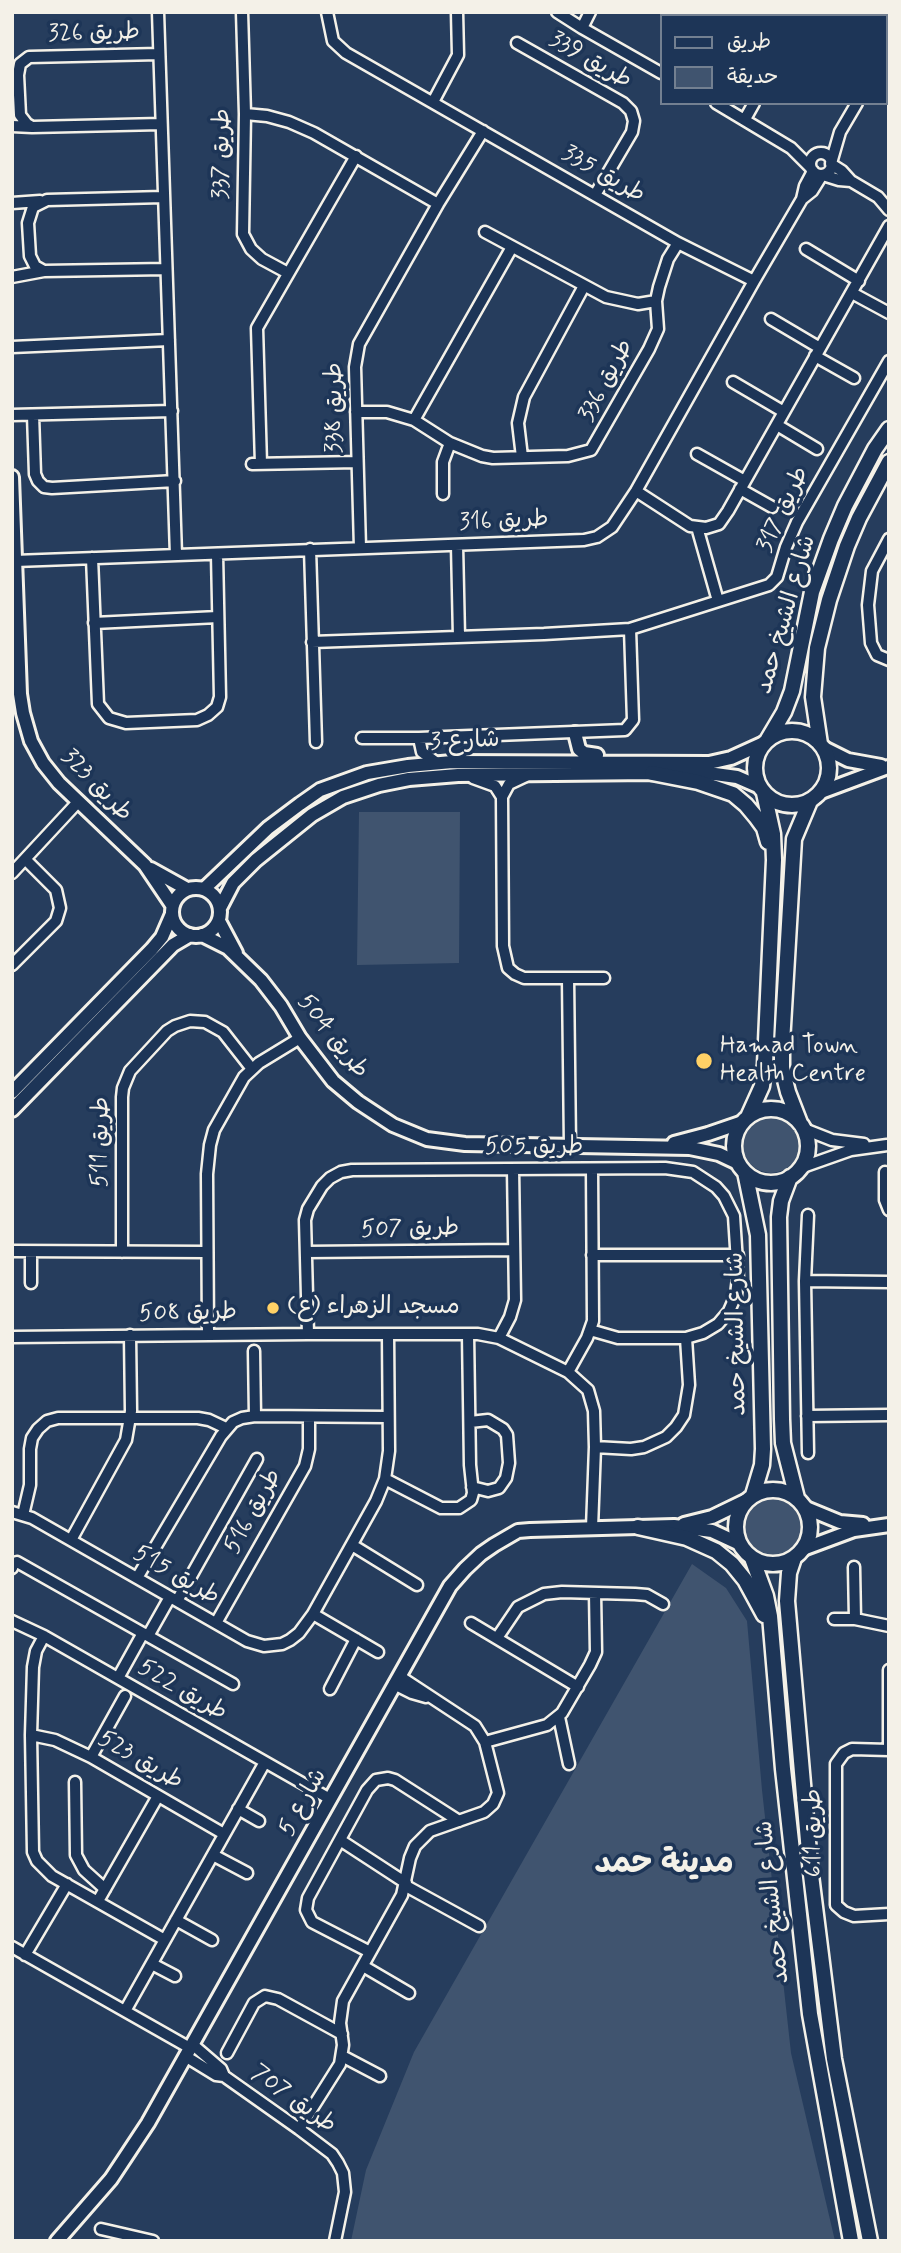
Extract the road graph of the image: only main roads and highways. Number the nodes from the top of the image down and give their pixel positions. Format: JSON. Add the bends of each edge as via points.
{"nodes":[{"id":1,"x":889,"y":429,"type":"edge"},
{"id":2,"x":889,"y":462,"type":"edge"},
{"id":3,"x":766,"y":741,"type":"junction"},
{"id":4,"x":822,"y":746,"type":"junction"},
{"id":5,"x":656,"y":767,"type":"road end"},
{"id":6,"x":762,"y":790,"type":"junction"},
{"id":7,"x":815,"y":796,"type":"junction"},
{"id":8,"x":774,"y":860,"type":"junction"},
{"id":9,"x":746,"y":1119,"type":"junction"},
{"id":10,"x":802,"y":1126,"type":"junction"},
{"id":11,"x":741,"y":1168,"type":"junction"},
{"id":12,"x":795,"y":1173,"type":"junction"},
{"id":13,"x":749,"y":1498,"type":"junction"},
{"id":14,"x":802,"y":1503,"type":"junction"},
{"id":15,"x":638,"y":1527,"type":"road end"},
{"id":16,"x":798,"y":1554,"type":"junction"},
{"id":17,"x":752,"y":1558,"type":"junction"},
{"id":18,"x":772,"y":1633,"type":"junction"},
{"id":19,"x":851,"y":2241,"type":"edge"},
{"id":20,"x":870,"y":2241,"type":"edge"}],
"edges":[{"from":1,"to":3,"type":"main road","name":"شارع الشيخ حمد","via":[[831,539],[812,592],[792,691]]},
{"from":2,"to":4,"type":"main road","name":"شارع الشيخ حمد","via":[[847,546],[820,636],[813,697]]},
{"from":3,"to":4,"type":"main road","via":[[795,731]]},
{"from":3,"to":6,"type":"main road","via":[[754,769]]},
{"from":4,"to":7,"type":"main road","via":[[829,775]]},
{"from":5,"to":8,"type":"main road","via":[[733,794],[764,828]]},
{"from":6,"to":7,"type":"main road","via":[[790,805]]},
{"from":6,"to":8,"type":"main road"},
{"from":7,"to":10,"type":"main road","via":[[794,839],[782,1043],[782,1068]]},
{"from":8,"to":9,"type":"main road","via":[[765,1064],[762,1086]]},
{"from":9,"to":10,"type":"main road","via":[[761,1110],[775,1110],[789,1114]]},
{"from":9,"to":11,"type":"main road","via":[[734,1139]]},
{"from":10,"to":12,"type":"main road","via":[[807,1149]]},
{"from":11,"to":12,"type":"main road","via":[[755,1180],[769,1183]]},
{"from":11,"to":13,"type":"main road","name":"شارع الشيخ حمد","via":[[756,1216],[759,1249],[763,1449]]},
{"from":12,"to":14,"type":"main road","name":"شارع الشيخ حمد","via":[[779,1216],[782,1419],[783,1443]]},
{"from":13,"to":14,"type":"main road","via":[[772,1489],[785,1491]]},
{"from":13,"to":17,"type":"main road","via":[[736,1519],[736,1533]]},
{"from":14,"to":16,"type":"main road","via":[[811,1526]]},
{"from":15,"to":18,"type":"main road","via":[[697,1542],[724,1557],[751,1588]]},
{"from":16,"to":17,"type":"main road","via":[[773,1564]]},
{"from":16,"to":20,"type":"main road","name":"شارع الشيخ حمد","via":[[789,1573],[786,1601],[811,1875],[834,2059]]},
{"from":17,"to":18,"type":"main road","name":"شارع الشيخ حمد","via":[[766,1596]]},
{"from":18,"to":19,"type":"main road","name":"شارع الشيخ حمد","via":[[810,2014]]}]}
